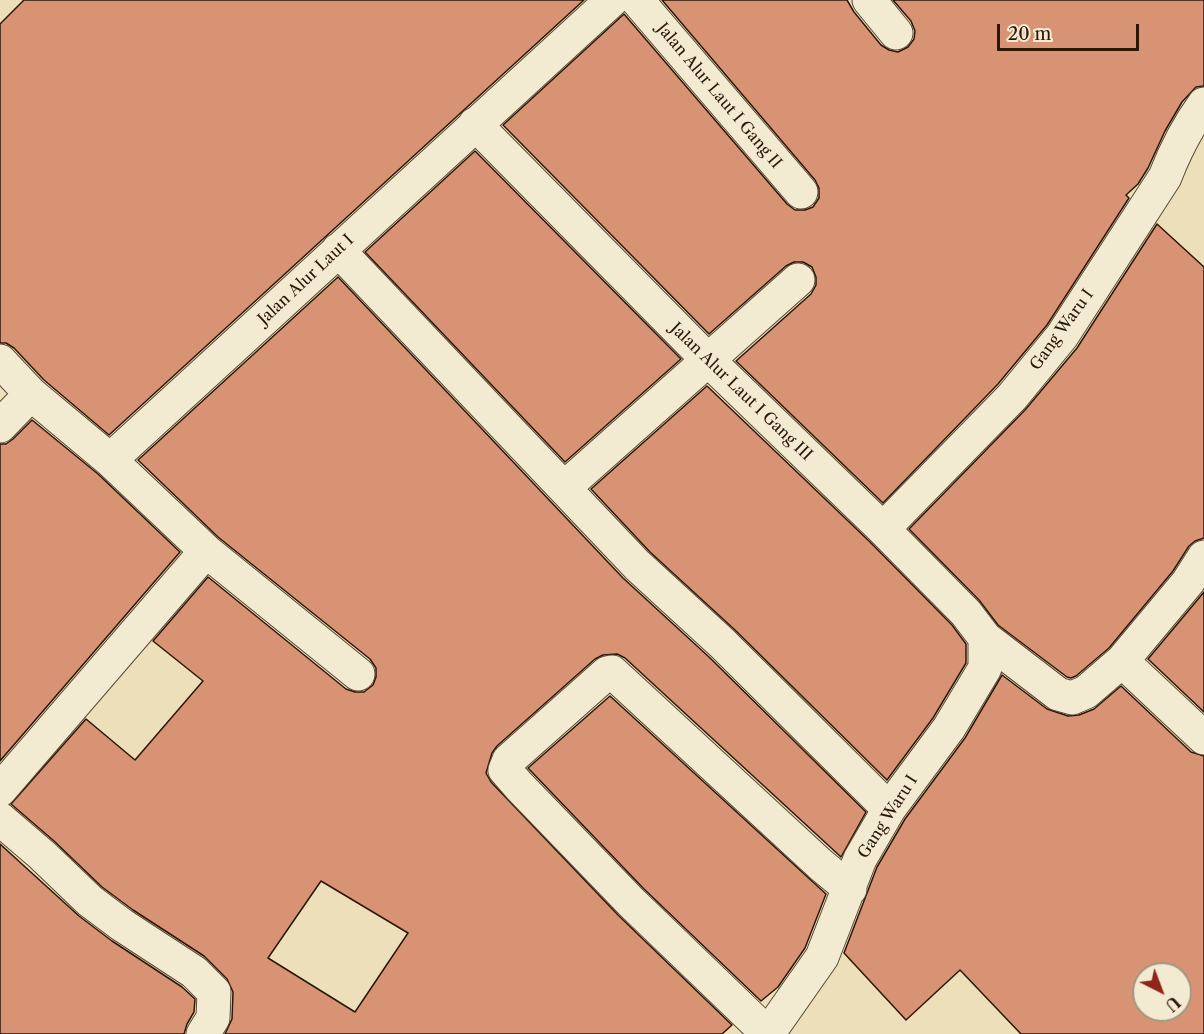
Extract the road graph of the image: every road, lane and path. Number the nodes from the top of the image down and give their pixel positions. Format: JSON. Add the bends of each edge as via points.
{"nodes":[{"id":1,"x":612,"y":0,"type":"edge"},
{"id":2,"x":637,"y":0,"type":"edge"},
{"id":3,"x":869,"y":0,"type":"edge"},
{"id":4,"x":896,"y":33,"type":"dead end"},
{"id":5,"x":1204,"y":104,"type":"edge"},
{"id":6,"x":475,"y":124,"type":"junction"},
{"id":7,"x":801,"y":192,"type":"dead end"},
{"id":8,"x":338,"y":250,"type":"junction"},
{"id":9,"x":798,"y":280,"type":"dead end"},
{"id":10,"x":707,"y":360,"type":"junction"},
{"id":11,"x":0,"y":361,"type":"edge"},
{"id":12,"x":32,"y":394,"type":"junction"},
{"id":13,"x":0,"y":426,"type":"edge"},
{"id":14,"x":110,"y":460,"type":"junction"},
{"id":15,"x":564,"y":488,"type":"junction"},
{"id":16,"x":883,"y":530,"type":"junction"},
{"id":17,"x":206,"y":551,"type":"junction"},
{"id":18,"x":1204,"y":558,"type":"edge"},
{"id":19,"x":985,"y":653,"type":"junction"},
{"id":20,"x":1122,"y":661,"type":"junction"},
{"id":21,"x":358,"y":674,"type":"dead end"},
{"id":22,"x":1204,"y":738,"type":"edge"},
{"id":23,"x":0,"y":790,"type":"edge"},
{"id":24,"x":889,"y":809,"type":"junction"},
{"id":25,"x":0,"y":819,"type":"edge"},
{"id":26,"x":850,"y":889,"type":"junction"},
{"id":27,"x":202,"y":1034,"type":"edge"},
{"id":28,"x":768,"y":1034,"type":"edge"}],
"edges":[{"from":1,"to":6,"type":"street","name":"Jalan Alur Laut I"},
{"from":2,"to":7,"type":"street","name":"Jalan Alur Laut I Gang II"},
{"from":3,"to":4,"type":"street"},
{"from":5,"to":16,"type":"street","name":"Gang Waru I","via":[[1174,153],[1165,177],[1062,336],[1012,397]]},
{"from":6,"to":8,"type":"street","name":"Jalan Alur Laut I"},
{"from":6,"to":10,"type":"street","name":"Jalan Alur Laut I Gang III"},
{"from":8,"to":14,"type":"street","name":"Jalan Alur Laut I"},
{"from":8,"to":15,"type":"street"},
{"from":9,"to":10,"type":"street"},
{"from":10,"to":15,"type":"street"},
{"from":10,"to":16,"type":"street","name":"Jalan Alur Laut I Gang III"},
{"from":11,"to":12,"type":"street"},
{"from":12,"to":13,"type":"street"},
{"from":12,"to":14,"type":"street"},
{"from":14,"to":17,"type":"street"},
{"from":15,"to":24,"type":"street","via":[[637,565],[722,643]]},
{"from":16,"to":19,"type":"street","name":"Jalan Alur Laut I Gang III","via":[[966,613]]},
{"from":17,"to":21,"type":"street"},
{"from":17,"to":23,"type":"street"},
{"from":18,"to":20,"type":"street"},
{"from":19,"to":20,"type":"street","name":"Jalan Alur Laut I Gang III","via":[[1072,698],[1086,692]]},
{"from":19,"to":24,"type":"street","name":"Gang Waru I","via":[[949,728]]},
{"from":20,"to":22,"type":"street"},
{"from":24,"to":26,"type":"street","name":"Gang Waru I","via":[[860,860]]},
{"from":25,"to":27,"type":"street","via":[[90,901],[194,972],[214,992],[213,1018]]},
{"from":26,"to":28,"type":"street","name":"Gang Waru I","via":[[822,957]]},
{"from":26,"to":28,"type":"street","via":[[612,672],[506,765],[505,770],[519,786],[631,903]]}]}
